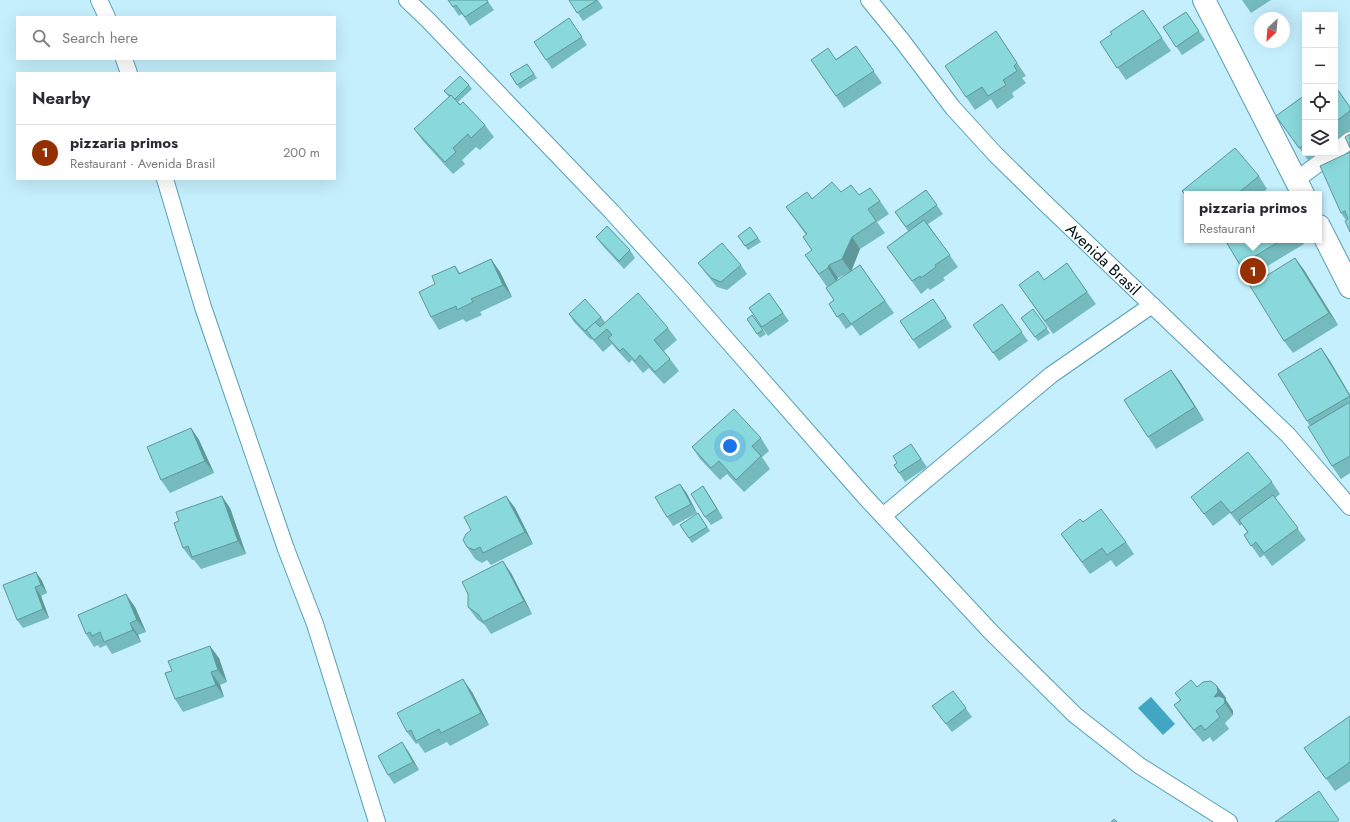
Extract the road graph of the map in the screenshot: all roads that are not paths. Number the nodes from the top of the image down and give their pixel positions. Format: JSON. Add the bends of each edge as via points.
{"nodes":[{"id":1,"x":99,"y":0,"type":"edge"},
{"id":2,"x":407,"y":0,"type":"edge"},
{"id":3,"x":869,"y":0,"type":"edge"},
{"id":4,"x":1204,"y":0,"type":"edge"},
{"id":5,"x":107,"y":16,"type":"edge"},
{"id":6,"x":124,"y":60,"type":"edge"},
{"id":7,"x":129,"y":72,"type":"edge"},
{"id":8,"x":1350,"y":140,"type":"edge"},
{"id":9,"x":1338,"y":149,"type":"edge"},
{"id":10,"x":1330,"y":156,"type":"edge"},
{"id":11,"x":165,"y":180,"type":"edge"},
{"id":12,"x":1299,"y":187,"type":"edge"},
{"id":13,"x":1322,"y":232,"type":"edge"},
{"id":14,"x":1350,"y":287,"type":"edge"},
{"id":15,"x":1152,"y":305,"type":"junction"},
{"id":16,"x":1350,"y":507,"type":"edge"},
{"id":17,"x":883,"y":516,"type":"junction"},
{"id":18,"x":377,"y":822,"type":"edge"},
{"id":19,"x":1229,"y":822,"type":"edge"}],
"edges":[{"from":1,"to":5,"type":"street"},
{"from":2,"to":17,"type":"street","via":[[612,212]]},
{"from":3,"to":15,"type":"street","name":"Avenida Brasil","via":[[953,108],[996,155]]},
{"from":4,"to":12,"type":"main road"},
{"from":6,"to":7,"type":"street"},
{"from":8,"to":9,"type":"street"},
{"from":10,"to":12,"type":"street"},
{"from":11,"to":18,"type":"street","via":[[203,307],[286,550],[315,624]]},
{"from":13,"to":14,"type":"main road"},
{"from":15,"to":16,"type":"street","name":"Avenida Brasil","via":[[1288,435]]},
{"from":15,"to":17,"type":"street","via":[[1051,375]]},
{"from":17,"to":19,"type":"street","via":[[992,633],[1075,715],[1140,766]]}]}
